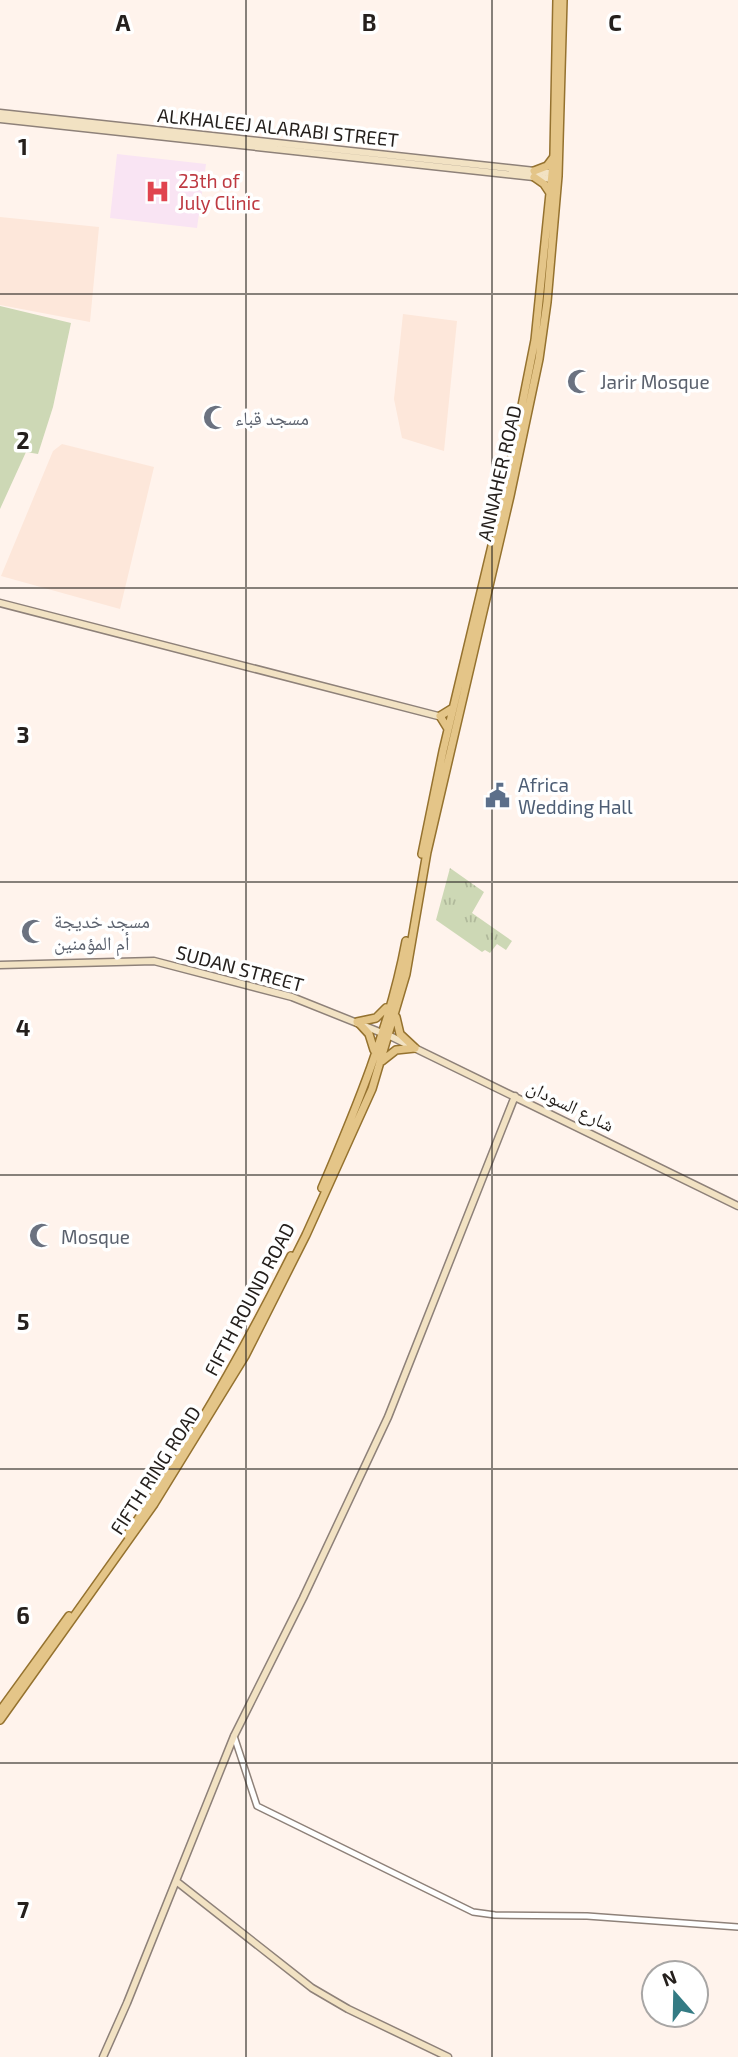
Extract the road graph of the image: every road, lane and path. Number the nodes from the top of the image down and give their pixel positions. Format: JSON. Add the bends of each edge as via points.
{"nodes":[{"id":1,"x":557,"y":0,"type":"edge"},
{"id":2,"x":563,"y":0,"type":"edge"},
{"id":3,"x":0,"y":113,"type":"edge"},
{"id":4,"x":0,"y":119,"type":"edge"},
{"id":5,"x":279,"y":146,"type":"junction"},
{"id":6,"x":554,"y":154,"type":"junction"},
{"id":7,"x":534,"y":174,"type":"junction"},
{"id":8,"x":552,"y":176,"type":"junction"},
{"id":9,"x":551,"y":196,"type":"junction"},
{"id":10,"x":0,"y":603,"type":"edge"},
{"id":11,"x":453,"y":708,"type":"junction"},
{"id":12,"x":440,"y":716,"type":"junction"},
{"id":13,"x":451,"y":719,"type":"junction"},
{"id":14,"x":448,"y":730,"type":"junction"},
{"id":15,"x":410,"y":946,"type":"joint"},
{"id":16,"x":0,"y":965,"type":"edge"},
{"id":17,"x":391,"y":1000,"type":"junction"},
{"id":18,"x":396,"y":1010,"type":"junction"},
{"id":19,"x":357,"y":1022,"type":"junction"},
{"id":20,"x":385,"y":1034,"type":"junction"},
{"id":21,"x":415,"y":1048,"type":"junction"},
{"id":22,"x":376,"y":1061,"type":"junction"},
{"id":23,"x":515,"y":1096,"type":"junction"},
{"id":24,"x":738,"y":1206,"type":"edge"},
{"id":25,"x":194,"y":1435,"type":"junction"},
{"id":26,"x":0,"y":1711,"type":"edge"},
{"id":27,"x":0,"y":1720,"type":"edge"},
{"id":28,"x":234,"y":1736,"type":"junction"},
{"id":29,"x":176,"y":1881,"type":"junction"},
{"id":30,"x":738,"y":1927,"type":"edge"},
{"id":31,"x":103,"y":2057,"type":"edge"},
{"id":32,"x":448,"y":2057,"type":"edge"}],
"edges":[{"from":1,"to":6,"type":"main road","name":"ANNAHER ROAD"},
{"from":2,"to":15,"type":"main road","name":"ANNAHER ROAD","via":[[558,176],[539,359],[427,852]]},
{"from":3,"to":5,"type":"main road","name":"ALKHALEEJ ALARABI STREET"},
{"from":4,"to":5,"type":"main road","name":"ALKHALEEJ ALARABI STREET"},
{"from":5,"to":7,"type":"main road","name":"ALKHALEEJ ALARABI STREET"},
{"from":6,"to":7,"type":"main road","via":[[547,166]]},
{"from":6,"to":8,"type":"main road","name":"ANNAHER ROAD"},
{"from":7,"to":8,"type":"main road","name":"ALKHALEEJ ALARABI STREET"},
{"from":7,"to":9,"type":"main road"},
{"from":8,"to":9,"type":"main road","name":"ANNAHER ROAD"},
{"from":9,"to":11,"type":"main road","name":"ANNAHER ROAD","via":[[528,383]]},
{"from":10,"to":12,"type":"main road"},
{"from":11,"to":12,"type":"main road"},
{"from":11,"to":13,"type":"main road","name":"ANNAHER ROAD"},
{"from":12,"to":13,"type":"main road"},
{"from":12,"to":14,"type":"main road"},
{"from":13,"to":14,"type":"main road","name":"ANNAHER ROAD"},
{"from":14,"to":17,"type":"main road","name":"ANNAHER ROAD"},
{"from":15,"to":18,"type":"main road","name":"FIFTH RING ROAD"},
{"from":16,"to":19,"type":"main road","name":"SUDAN STREET","via":[[154,961],[292,997]]},
{"from":17,"to":19,"type":"main road","via":[[376,1018]]},
{"from":17,"to":20,"type":"main road"},
{"from":18,"to":20,"type":"main road","name":"FIFTH RING ROAD"},
{"from":18,"to":21,"type":"main road","via":[[400,1034]]},
{"from":19,"to":20,"type":"main road","name":"SUDAN STREET"},
{"from":19,"to":22,"type":"main road","via":[[373,1042]]},
{"from":20,"to":21,"type":"main road","name":"شارع السودان"},
{"from":20,"to":22,"type":"main road","name":"FIFTH RING ROAD"},
{"from":21,"to":22,"type":"main road","via":[[396,1050]]},
{"from":21,"to":23,"type":"main road","name":"شارع السودان"},
{"from":22,"to":25,"type":"main road","name":"FIFTH RING ROAD","via":[[367,1101],[279,1292]]},
{"from":23,"to":24,"type":"main road","name":"شارع السودان"},
{"from":23,"to":28,"type":"main road","via":[[378,1441]]},
{"from":25,"to":26,"type":"main road"},
{"from":25,"to":27,"type":"main road","name":"FIFTH RING ROAD","via":[[147,1515]]},
{"from":28,"to":29,"type":"main road"},
{"from":28,"to":30,"type":"street","via":[[257,1806],[473,1912]]},
{"from":29,"to":31,"type":"main road"},
{"from":29,"to":32,"type":"main road","via":[[312,1988]]}]}
